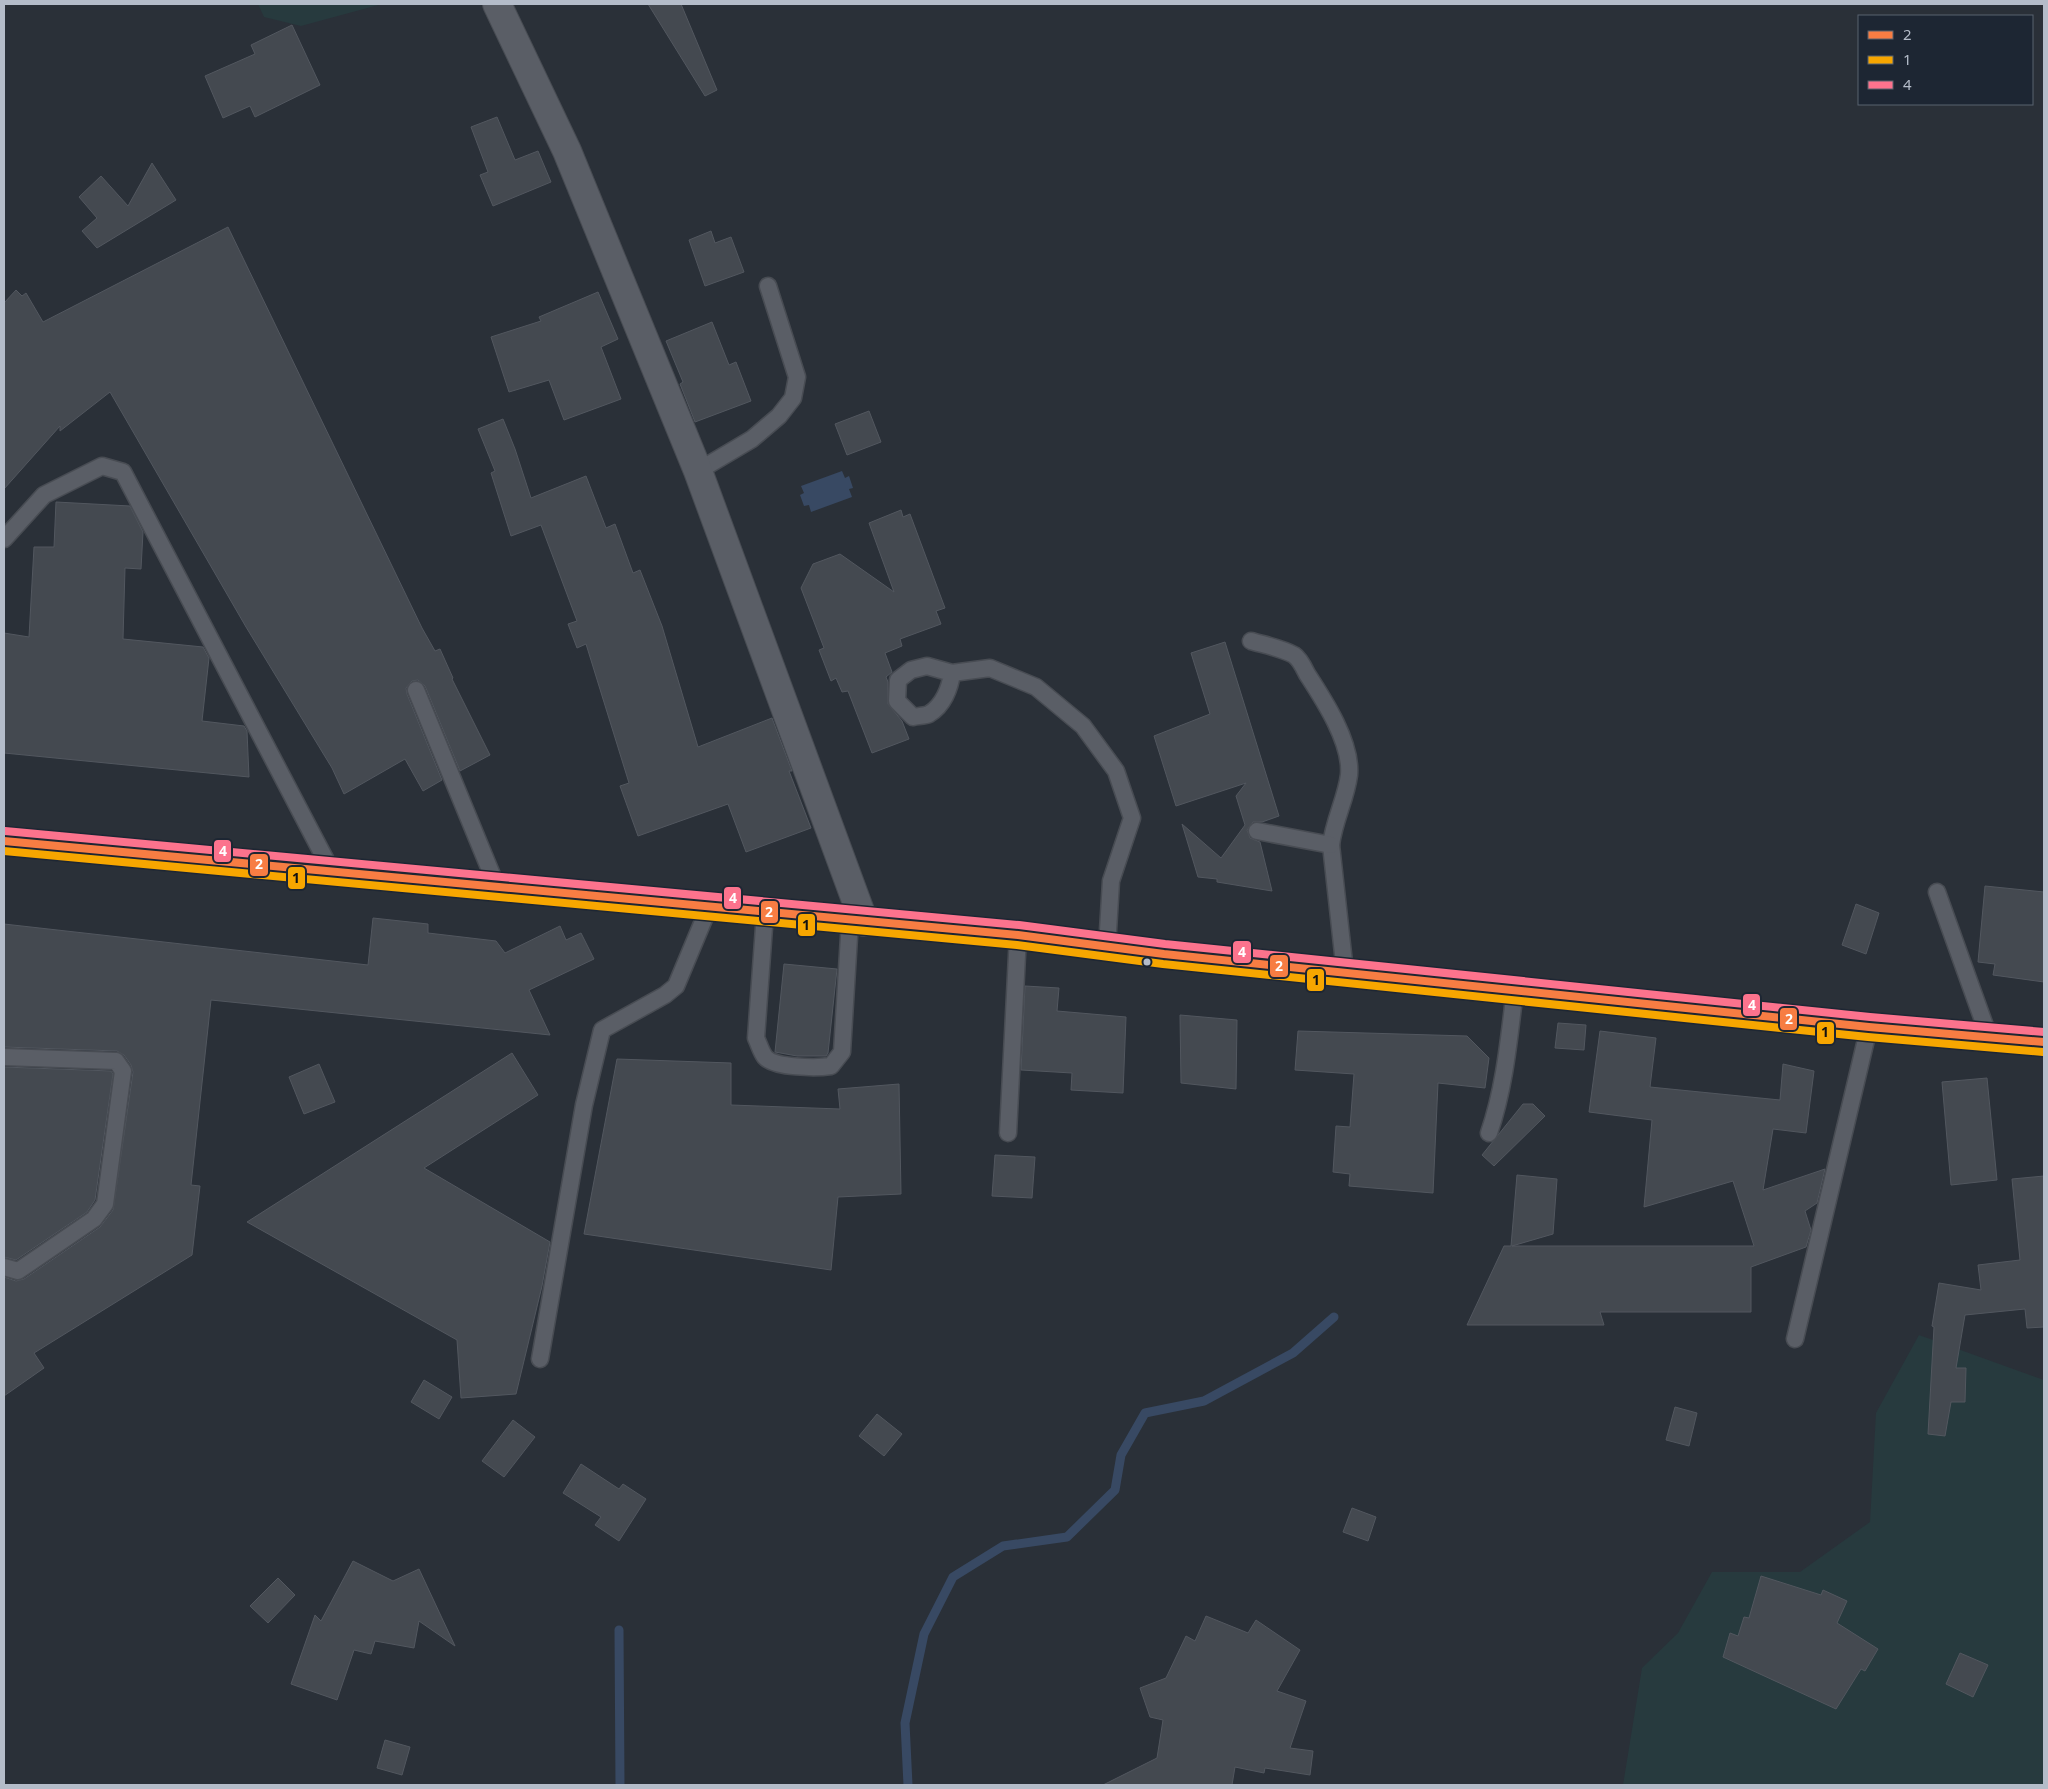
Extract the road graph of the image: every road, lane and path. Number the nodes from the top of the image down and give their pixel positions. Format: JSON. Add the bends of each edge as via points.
{"nodes":[{"id":1,"x":497,"y":4,"type":"edge"},
{"id":2,"x":768,"y":286,"type":"dead end"},
{"id":3,"x":698,"y":471,"type":"junction"},
{"id":4,"x":4,"y":539,"type":"edge"},
{"id":5,"x":1251,"y":641,"type":"dead end"},
{"id":6,"x":952,"y":673,"type":"dead end"},
{"id":7,"x":416,"y":690,"type":"dead end"},
{"id":8,"x":1258,"y":831,"type":"dead end"},
{"id":9,"x":4,"y":841,"type":"edge"},
{"id":10,"x":1331,"y":845,"type":"junction"},
{"id":11,"x":332,"y":872,"type":"junction"},
{"id":12,"x":497,"y":887,"type":"junction"},
{"id":13,"x":1937,"y":892,"type":"dead end"},
{"id":14,"x":709,"y":907,"type":"junction"},
{"id":15,"x":764,"y":913,"type":"junction"},
{"id":16,"x":857,"y":921,"type":"junction"},
{"id":17,"x":1018,"y":935,"type":"junction"},
{"id":18,"x":1107,"y":947,"type":"junction"},
{"id":19,"x":1345,"y":972,"type":"junction"},
{"id":20,"x":1515,"y":990,"type":"junction"},
{"id":21,"x":1869,"y":1027,"type":"junction"},
{"id":22,"x":1989,"y":1037,"type":"junction"},
{"id":23,"x":2044,"y":1042,"type":"edge"},
{"id":24,"x":4,"y":1057,"type":"edge"},
{"id":25,"x":1489,"y":1132,"type":"dead end"},
{"id":26,"x":1008,"y":1133,"type":"dead end"},
{"id":27,"x":4,"y":1267,"type":"edge"},
{"id":28,"x":1795,"y":1339,"type":"dead end"},
{"id":29,"x":540,"y":1359,"type":"dead end"}],
"edges":[{"from":1,"to":3,"type":"street","via":[[567,151]]},
{"from":2,"to":3,"type":"lane","via":[[797,377],[793,398],[779,416],[752,439]]},
{"from":3,"to":16,"type":"street"},
{"from":4,"to":11,"type":"lane","via":[[44,495],[102,466],[123,472]]},
{"from":5,"to":10,"type":"lane","via":[[1296,656],[1325,702],[1345,744],[1349,775],[1333,827]]},
{"from":6,"to":18,"type":"lane","via":[[990,668],[1036,687],[1083,726],[1116,771],[1132,818],[1111,882]]},
{"from":7,"to":12,"type":"lane"},
{"from":8,"to":10,"type":"lane"},
{"from":9,"to":11,"type":"main road"},
{"from":10,"to":19,"type":"lane"},
{"from":11,"to":12,"type":"main road"},
{"from":12,"to":14,"type":"main road"},
{"from":13,"to":22,"type":"lane"},
{"from":14,"to":15,"type":"main road"},
{"from":14,"to":29,"type":"lane","via":[[676,986],[602,1030],[584,1105]]},
{"from":15,"to":16,"type":"main road"},
{"from":15,"to":16,"type":"lane","via":[[756,1038],[765,1057],[773,1062],[817,1068],[831,1066],[842,1052]]},
{"from":16,"to":17,"type":"main road"},
{"from":17,"to":18,"type":"main road"},
{"from":17,"to":26,"type":"lane"},
{"from":18,"to":19,"type":"main road"},
{"from":19,"to":20,"type":"main road"},
{"from":20,"to":21,"type":"main road"},
{"from":20,"to":25,"type":"lane","via":[[1499,1104]]},
{"from":21,"to":22,"type":"main road"},
{"from":21,"to":28,"type":"lane"},
{"from":22,"to":23,"type":"main road"},
{"from":24,"to":27,"type":"lane","via":[[116,1061],[123,1071],[105,1204],[94,1219],[18,1271]]}]}
